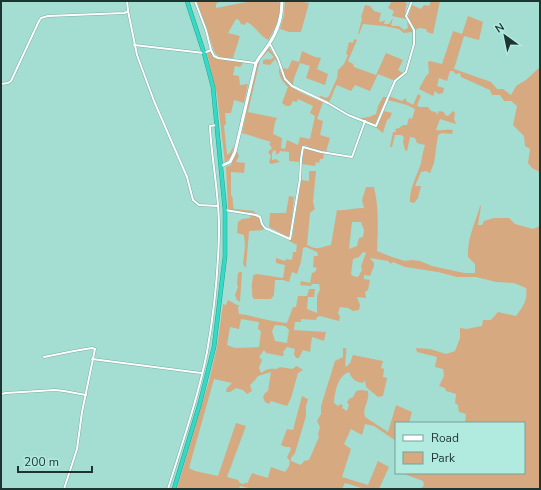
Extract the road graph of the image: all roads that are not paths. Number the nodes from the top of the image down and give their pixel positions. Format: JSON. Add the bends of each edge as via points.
{"nodes":[{"id":1,"x":127,"y":1,"type":"edge"},
{"id":2,"x":187,"y":1,"type":"edge"},
{"id":3,"x":195,"y":1,"type":"edge"},
{"id":4,"x":282,"y":1,"type":"edge"},
{"id":5,"x":412,"y":1,"type":"edge"},
{"id":6,"x":128,"y":11,"type":"junction"},
{"id":7,"x":270,"y":44,"type":"junction"},
{"id":8,"x":134,"y":45,"type":"junction"},
{"id":9,"x":211,"y":50,"type":"junction"},
{"id":10,"x":204,"y":52,"type":"junction"},
{"id":11,"x":256,"y":63,"type":"junction"},
{"id":12,"x":1,"y":84,"type":"edge"},
{"id":13,"x":365,"y":121,"type":"junction"},
{"id":14,"x":217,"y":125,"type":"junction"},
{"id":15,"x":221,"y":166,"type":"junction"},
{"id":16,"x":218,"y":206,"type":"junction"},
{"id":17,"x":225,"y":210,"type":"junction"},
{"id":18,"x":224,"y":260,"type":"junction"},
{"id":19,"x":218,"y":261,"type":"junction"},
{"id":20,"x":212,"y":313,"type":"junction"},
{"id":21,"x":218,"y":314,"type":"junction"},
{"id":22,"x":44,"y":358,"type":"dead end"},
{"id":23,"x":92,"y":359,"type":"junction"},
{"id":24,"x":201,"y":373,"type":"junction"},
{"id":25,"x":1,"y":394,"type":"edge"},
{"id":26,"x":86,"y":395,"type":"junction"},
{"id":27,"x":64,"y":489,"type":"edge"},
{"id":28,"x":168,"y":489,"type":"edge"},
{"id":29,"x":174,"y":489,"type":"edge"}],
"edges":[{"from":1,"to":6,"type":"street"},
{"from":2,"to":10,"type":"highway"},
{"from":3,"to":9,"type":"street"},
{"from":4,"to":7,"type":"street","via":[[280,22]]},
{"from":5,"to":13,"type":"street","via":[[406,16],[413,27],[415,40],[407,69],[394,81],[376,126]]},
{"from":6,"to":8,"type":"street"},
{"from":6,"to":12,"type":"street","via":[[118,14],[44,16],[38,21],[11,81]]},
{"from":7,"to":11,"type":"street"},
{"from":7,"to":13,"type":"street","via":[[285,79],[292,86]]},
{"from":8,"to":10,"type":"street"},
{"from":8,"to":16,"type":"street","via":[[154,101],[187,177],[192,200],[199,205]]},
{"from":9,"to":10,"type":"street"},
{"from":9,"to":11,"type":"street","via":[[218,58]]},
{"from":10,"to":14,"type":"highway"},
{"from":11,"to":15,"type":"street","via":[[235,152],[230,162]]},
{"from":13,"to":17,"type":"street","via":[[352,157],[303,147],[290,239],[265,228],[260,217],[256,215]]},
{"from":14,"to":15,"type":"highway"},
{"from":14,"to":16,"type":"street","via":[[210,128]]},
{"from":15,"to":17,"type":"highway"},
{"from":16,"to":19,"type":"street"},
{"from":17,"to":18,"type":"highway"},
{"from":18,"to":19,"type":"street"},
{"from":18,"to":21,"type":"highway"},
{"from":19,"to":20,"type":"street"},
{"from":20,"to":21,"type":"street"},
{"from":20,"to":24,"type":"street","via":[[207,352]]},
{"from":21,"to":29,"type":"highway","via":[[208,372]]},
{"from":22,"to":23,"type":"street","via":[[92,348],[95,349]]},
{"from":23,"to":24,"type":"street"},
{"from":23,"to":26,"type":"street"},
{"from":24,"to":28,"type":"street"},
{"from":25,"to":26,"type":"street","via":[[55,390]]},
{"from":26,"to":27,"type":"street","via":[[77,449]]}]}
